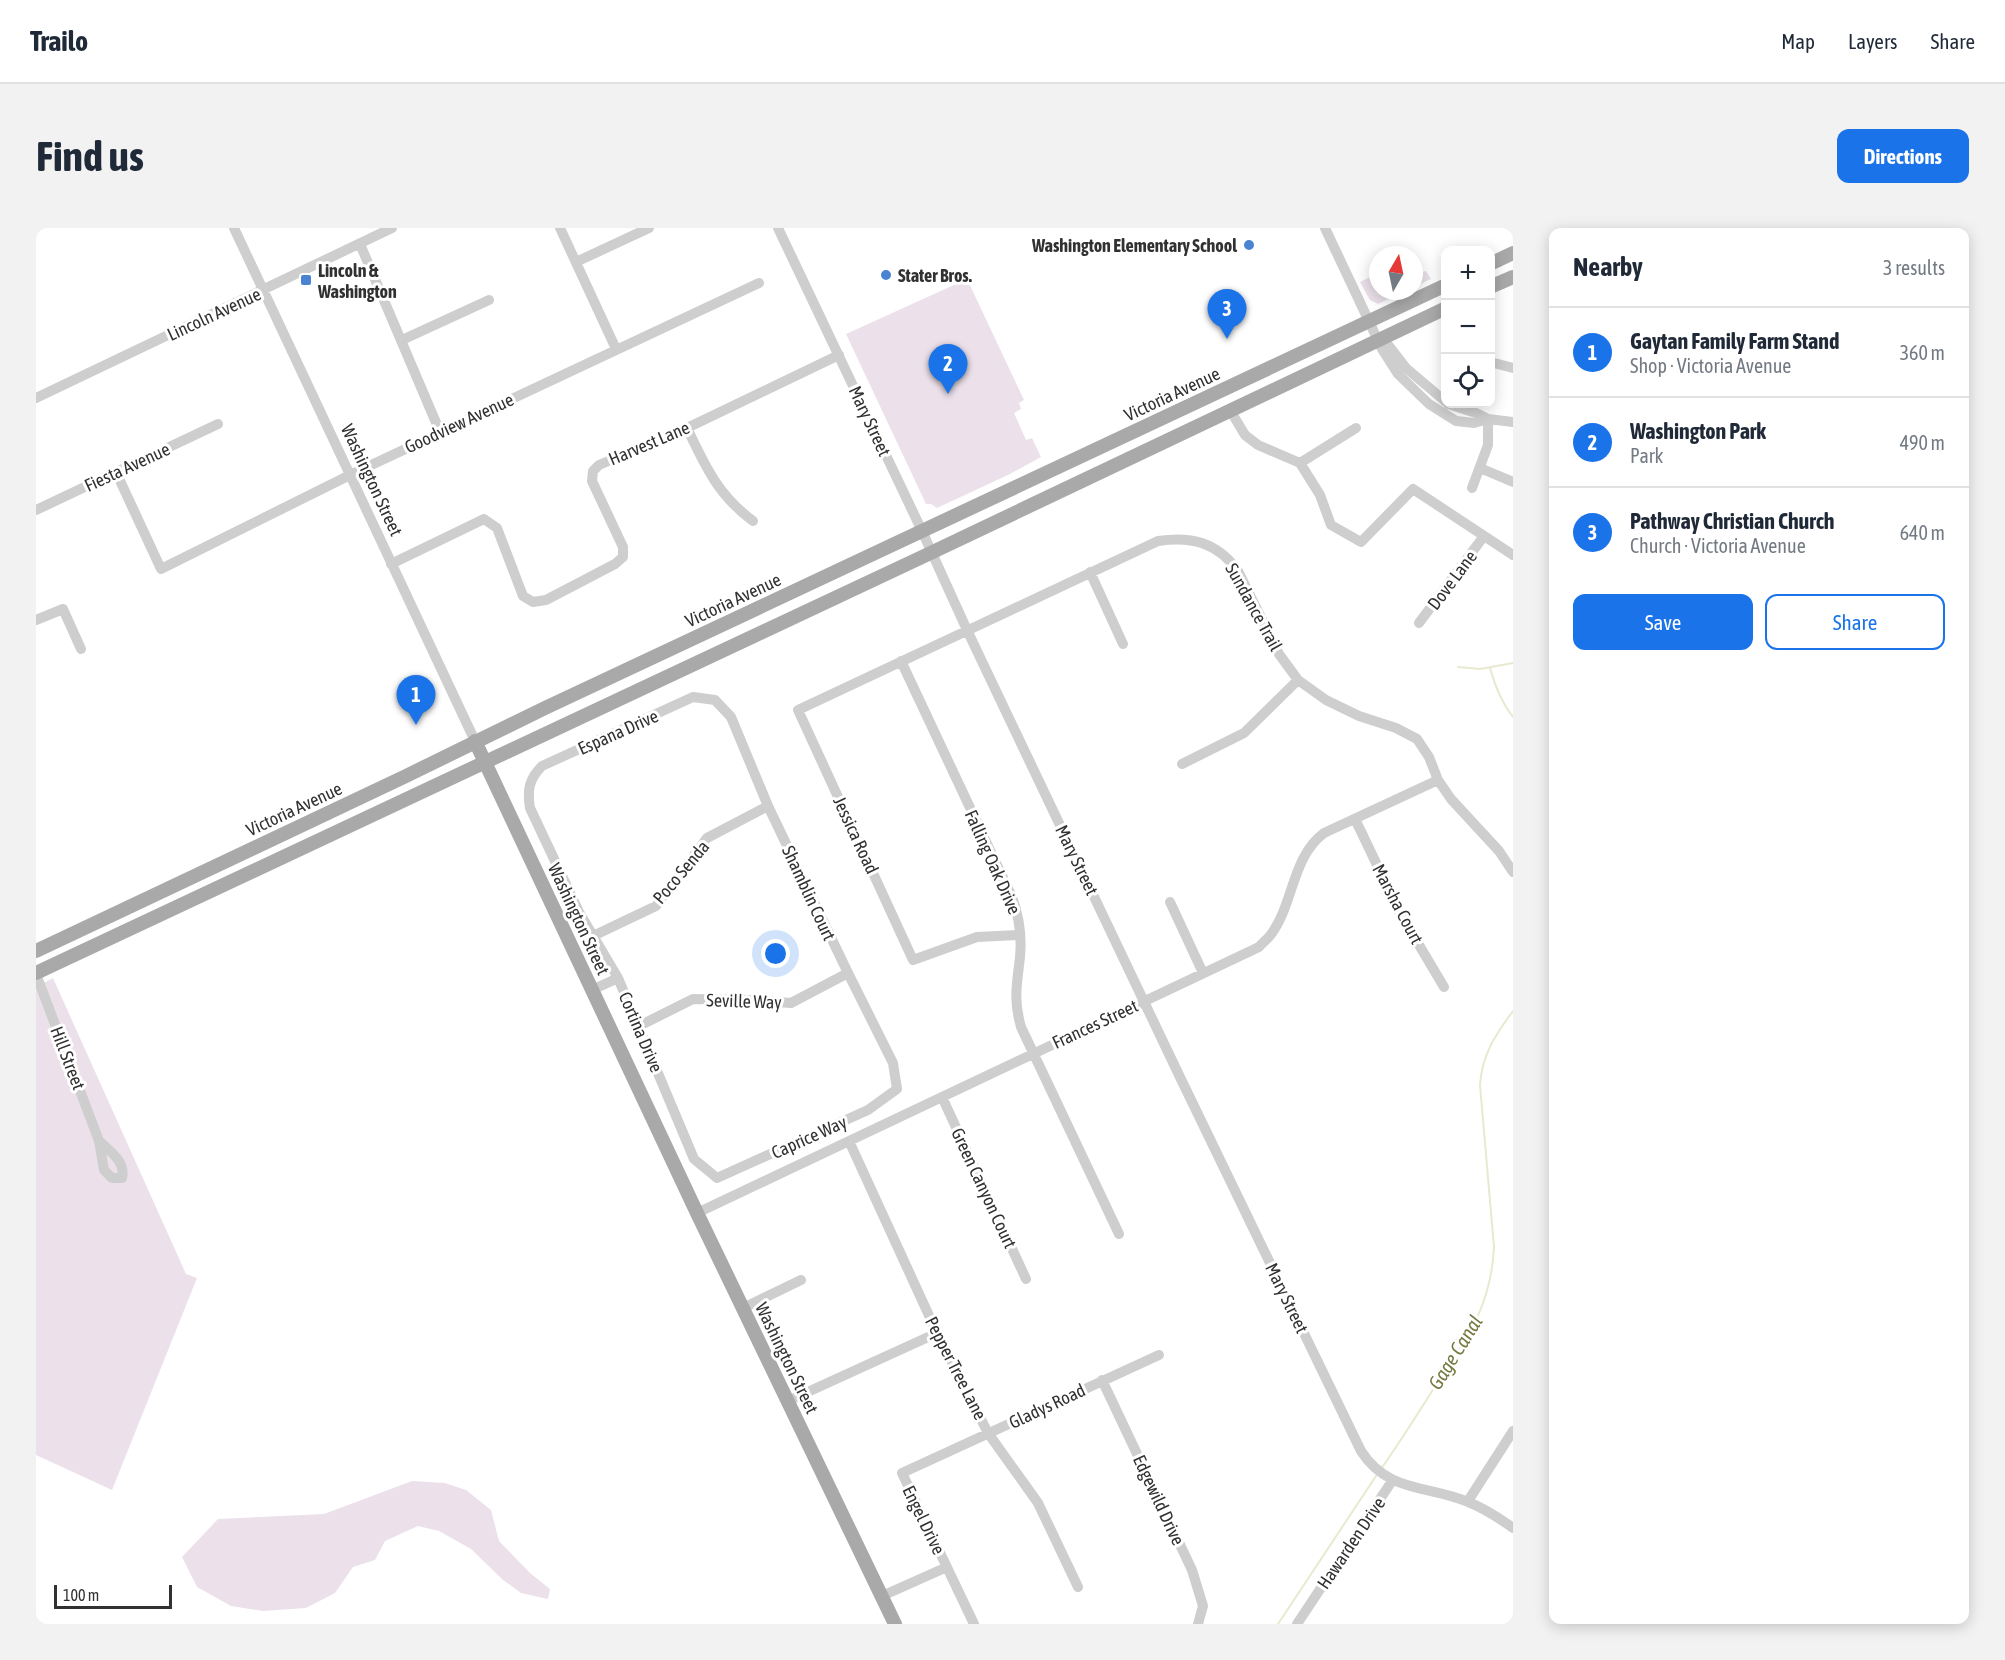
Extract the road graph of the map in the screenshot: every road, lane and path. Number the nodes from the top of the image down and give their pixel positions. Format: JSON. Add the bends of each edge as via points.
{"nodes":[{"id":1,"x":234,"y":228,"type":"edge"},
{"id":2,"x":392,"y":228,"type":"edge"},
{"id":3,"x":560,"y":228,"type":"edge"},
{"id":4,"x":650,"y":228,"type":"edge"},
{"id":5,"x":778,"y":228,"type":"edge"},
{"id":6,"x":1325,"y":228,"type":"edge"},
{"id":7,"x":360,"y":244,"type":"junction"},
{"id":8,"x":1513,"y":253,"type":"edge"},
{"id":9,"x":576,"y":262,"type":"junction"},
{"id":10,"x":1495,"y":262,"type":"edge"},
{"id":11,"x":1513,"y":277,"type":"edge"},
{"id":12,"x":759,"y":284,"type":"dead end"},
{"id":13,"x":1495,"y":285,"type":"edge"},
{"id":14,"x":1441,"y":287,"type":"edge"},
{"id":15,"x":264,"y":290,"type":"junction"},
{"id":16,"x":489,"y":300,"type":"dead end"},
{"id":17,"x":1441,"y":310,"type":"edge"},
{"id":18,"x":1369,"y":321,"type":"junction"},
{"id":19,"x":402,"y":340,"type":"junction"},
{"id":20,"x":1378,"y":340,"type":"junction"},
{"id":21,"x":616,"y":349,"type":"junction"},
{"id":22,"x":838,"y":355,"type":"junction"},
{"id":23,"x":1495,"y":363,"type":"edge"},
{"id":24,"x":1513,"y":368,"type":"edge"},
{"id":25,"x":36,"y":398,"type":"edge"},
{"id":26,"x":1441,"y":398,"type":"edge"},
{"id":27,"x":1462,"y":408,"type":"edge"},
{"id":28,"x":1230,"y":410,"type":"junction"},
{"id":29,"x":1488,"y":419,"type":"junction"},
{"id":30,"x":1513,"y":422,"type":"edge"},
{"id":31,"x":218,"y":424,"type":"dead end"},
{"id":32,"x":687,"y":428,"type":"junction"},
{"id":33,"x":1356,"y":428,"type":"dead end"},
{"id":34,"x":440,"y":432,"type":"junction"},
{"id":35,"x":1300,"y":463,"type":"junction"},
{"id":36,"x":1480,"y":468,"type":"junction"},
{"id":37,"x":116,"y":472,"type":"junction"},
{"id":38,"x":350,"y":475,"type":"junction"},
{"id":39,"x":1513,"y":482,"type":"edge"},
{"id":40,"x":1472,"y":488,"type":"dead end"},
{"id":41,"x":36,"y":510,"type":"edge"},
{"id":42,"x":753,"y":521,"type":"dead end"},
{"id":43,"x":922,"y":531,"type":"junction"},
{"id":44,"x":1485,"y":536,"type":"junction"},
{"id":45,"x":932,"y":552,"type":"junction"},
{"id":46,"x":1513,"y":555,"type":"edge"},
{"id":47,"x":391,"y":564,"type":"junction"},
{"id":48,"x":1090,"y":572,"type":"junction"},
{"id":49,"x":36,"y":620,"type":"edge"},
{"id":50,"x":1419,"y":623,"type":"dead end"},
{"id":51,"x":967,"y":630,"type":"junction"},
{"id":52,"x":1123,"y":644,"type":"dead end"},
{"id":53,"x":81,"y":649,"type":"dead end"},
{"id":54,"x":901,"y":662,"type":"junction"},
{"id":55,"x":1298,"y":680,"type":"junction"},
{"id":56,"x":715,"y":700,"type":"joint"},
{"id":57,"x":798,"y":710,"type":"joint"},
{"id":58,"x":475,"y":741,"type":"junction"},
{"id":59,"x":485,"y":762,"type":"junction"},
{"id":60,"x":1182,"y":764,"type":"dead end"},
{"id":61,"x":1438,"y":780,"type":"junction"},
{"id":62,"x":529,"y":783,"type":"joint"},
{"id":63,"x":768,"y":806,"type":"junction"},
{"id":64,"x":1355,"y":819,"type":"junction"},
{"id":65,"x":1513,"y":872,"type":"edge"},
{"id":66,"x":1170,"y":902,"type":"dead end"},
{"id":67,"x":1020,"y":934,"type":"junction"},
{"id":68,"x":593,"y":936,"type":"junction"},
{"id":69,"x":36,"y":951,"type":"edge"},
{"id":70,"x":848,"y":973,"type":"junction"},
{"id":71,"x":1203,"y":973,"type":"junction"},
{"id":72,"x":36,"y":974,"type":"edge"},
{"id":73,"x":618,"y":978,"type":"junction"},
{"id":74,"x":1444,"y":987,"type":"dead end"},
{"id":75,"x":592,"y":990,"type":"junction"},
{"id":76,"x":1144,"y":1001,"type":"junction"},
{"id":77,"x":639,"y":1026,"type":"junction"},
{"id":78,"x":1033,"y":1054,"type":"junction"},
{"id":79,"x":897,"y":1089,"type":"joint"},
{"id":80,"x":942,"y":1097,"type":"junction"},
{"id":81,"x":99,"y":1141,"type":"dead end"},
{"id":82,"x":849,"y":1141,"type":"junction"},
{"id":83,"x":717,"y":1178,"type":"joint"},
{"id":84,"x":697,"y":1213,"type":"junction"},
{"id":85,"x":1119,"y":1234,"type":"dead end"},
{"id":86,"x":1026,"y":1279,"type":"dead end"},
{"id":87,"x":801,"y":1281,"type":"dead end"},
{"id":88,"x":743,"y":1308,"type":"junction"},
{"id":89,"x":938,"y":1333,"type":"junction"},
{"id":90,"x":1159,"y":1355,"type":"dead end"},
{"id":91,"x":1102,"y":1380,"type":"junction"},
{"id":92,"x":788,"y":1401,"type":"junction"},
{"id":93,"x":1513,"y":1431,"type":"edge"},
{"id":94,"x":988,"y":1433,"type":"junction"},
{"id":95,"x":902,"y":1473,"type":"joint"},
{"id":96,"x":1389,"y":1478,"type":"junction"},
{"id":97,"x":1468,"y":1501,"type":"junction"},
{"id":98,"x":1513,"y":1528,"type":"edge"},
{"id":99,"x":947,"y":1567,"type":"junction"},
{"id":100,"x":1078,"y":1587,"type":"dead end"},
{"id":101,"x":882,"y":1596,"type":"junction"},
{"id":102,"x":895,"y":1624,"type":"edge"},
{"id":103,"x":974,"y":1624,"type":"edge"},
{"id":104,"x":1198,"y":1624,"type":"edge"},
{"id":105,"x":1297,"y":1624,"type":"edge"}],
"edges":[{"from":1,"to":15,"type":"street","name":"Washington Street"},
{"from":2,"to":7,"type":"street","name":"Lincoln Avenue"},
{"from":3,"to":9,"type":"street"},
{"from":4,"to":9,"type":"street"},
{"from":5,"to":22,"type":"street","name":"Mary Street"},
{"from":6,"to":18,"type":"street"},
{"from":7,"to":15,"type":"street","name":"Lincoln Avenue"},
{"from":7,"to":19,"type":"street"},
{"from":8,"to":10,"type":"main road"},
{"from":9,"to":21,"type":"street"},
{"from":11,"to":13,"type":"main road"},
{"from":12,"to":21,"type":"street","name":"Goodview Avenue"},
{"from":14,"to":18,"type":"main road","name":"Victoria Avenue"},
{"from":15,"to":25,"type":"street","name":"Lincoln Avenue"},
{"from":15,"to":38,"type":"street","name":"Washington Street"},
{"from":16,"to":19,"type":"street"},
{"from":17,"to":20,"type":"main road"},
{"from":18,"to":20,"type":"street"},
{"from":18,"to":43,"type":"main road","name":"Victoria Avenue"},
{"from":19,"to":34,"type":"street"},
{"from":20,"to":26,"type":"street","via":[[1389,346],[1406,368]]},
{"from":20,"to":28,"type":"main road"},
{"from":20,"to":29,"type":"street","via":[[1388,362],[1429,404],[1456,422]]},
{"from":21,"to":34,"type":"street","name":"Goodview Avenue"},
{"from":22,"to":32,"type":"street","name":"Harvest Lane"},
{"from":22,"to":43,"type":"street","name":"Mary Street"},
{"from":23,"to":24,"type":"street"},
{"from":27,"to":29,"type":"street"},
{"from":28,"to":35,"type":"street","via":[[1245,435],[1258,445]]},
{"from":28,"to":45,"type":"main road"},
{"from":29,"to":30,"type":"street"},
{"from":29,"to":36,"type":"street","via":[[1488,445]]},
{"from":31,"to":37,"type":"street","name":"Fiesta Avenue"},
{"from":32,"to":42,"type":"street","via":[[722,494]]},
{"from":32,"to":47,"type":"street","name":"Harvest Lane","via":[[593,471],[592,481],[623,547],[623,557],[546,600],[533,602],[523,596],[497,528],[484,519]]},
{"from":33,"to":35,"type":"street"},
{"from":34,"to":38,"type":"street","name":"Goodview Avenue"},
{"from":35,"to":44,"type":"street","via":[[1320,495],[1330,525],[1361,542],[1413,489]]},
{"from":36,"to":39,"type":"street"},
{"from":36,"to":40,"type":"street"},
{"from":37,"to":38,"type":"street","name":"Goodview Avenue","via":[[161,569]]},
{"from":37,"to":41,"type":"street","name":"Fiesta Avenue"},
{"from":38,"to":47,"type":"street","name":"Washington Street"},
{"from":43,"to":45,"type":"street","name":"Mary Street"},
{"from":43,"to":58,"type":"main road","name":"Victoria Avenue"},
{"from":44,"to":46,"type":"street"},
{"from":44,"to":50,"type":"street","name":"Dove Lane"},
{"from":45,"to":51,"type":"street","name":"Mary Street"},
{"from":45,"to":59,"type":"main road"},
{"from":47,"to":58,"type":"street","name":"Washington Street"},
{"from":48,"to":51,"type":"street","name":"Sundance Trail"},
{"from":48,"to":52,"type":"street"},
{"from":48,"to":55,"type":"street","name":"Sundance Trail","via":[[1158,541],[1178,538],[1210,546],[1229,558],[1238,571],[1279,654]]},
{"from":49,"to":53,"type":"street","via":[[63,609]]},
{"from":51,"to":54,"type":"street","name":"Sundance Trail"},
{"from":51,"to":76,"type":"street","name":"Mary Street"},
{"from":54,"to":57,"type":"street","name":"Sundance Trail"},
{"from":54,"to":67,"type":"street","name":"Falling Oak Drive","via":[[1012,897]]},
{"from":55,"to":60,"type":"street","via":[[1244,733]]},
{"from":55,"to":61,"type":"street","name":"Sundance Trail","via":[[1326,700],[1417,739]]},
{"from":56,"to":62,"type":"street","name":"Espana Drive","via":[[693,697],[542,766]]},
{"from":56,"to":63,"type":"street","name":"Shamblin Court","via":[[731,717]]},
{"from":57,"to":67,"type":"street","name":"Jessica Road","via":[[913,960],[977,937]]},
{"from":58,"to":59,"type":"main road","name":"Washington Street"},
{"from":58,"to":69,"type":"main road","name":"Victoria Avenue"},
{"from":59,"to":72,"type":"main road"},
{"from":59,"to":75,"type":"main road","name":"Washington Street"},
{"from":61,"to":64,"type":"street","name":"Frances Street"},
{"from":61,"to":65,"type":"street","name":"Sundance Trail"},
{"from":62,"to":68,"type":"street","name":"Cortina Drive","via":[[530,808]]},
{"from":63,"to":68,"type":"street","name":"Poco Senda","via":[[707,838],[656,906]]},
{"from":63,"to":70,"type":"street","name":"Shamblin Court"},
{"from":64,"to":71,"type":"street","name":"Frances Street","via":[[1313,841],[1272,933],[1259,947]]},
{"from":64,"to":74,"type":"street","name":"Marsha Court","via":[[1400,913]]},
{"from":66,"to":71,"type":"street"},
{"from":67,"to":78,"type":"street","name":"Falling Oak Drive","via":[[1016,1005]]},
{"from":68,"to":73,"type":"street","name":"Cortina Drive"},
{"from":70,"to":77,"type":"street","name":"Seville Way","via":[[791,1003],[693,999]]},
{"from":70,"to":79,"type":"street","name":"Shamblin Court","via":[[893,1063]]},
{"from":71,"to":76,"type":"street","name":"Frances Street"},
{"from":72,"to":81,"type":"street","name":"Hill Street"},
{"from":73,"to":75,"type":"street"},
{"from":73,"to":77,"type":"street","name":"Cortina Drive"},
{"from":75,"to":84,"type":"main road","name":"Washington Street"},
{"from":76,"to":78,"type":"street","name":"Frances Street"},
{"from":76,"to":96,"type":"street","name":"Mary Street","via":[[1356,1441],[1366,1460]]},
{"from":77,"to":83,"type":"street","name":"Cortina Drive","via":[[694,1159]]},
{"from":78,"to":80,"type":"street","name":"Frances Street"},
{"from":78,"to":85,"type":"street","name":"Falling Oak Drive"},
{"from":79,"to":83,"type":"street","name":"Caprice Way","via":[[868,1110]]},
{"from":80,"to":82,"type":"street","name":"Frances Street"},
{"from":80,"to":86,"type":"street","name":"Green Canyon Court"},
{"from":82,"to":84,"type":"street","name":"Frances Street"},
{"from":82,"to":89,"type":"street","name":"Pepper Tree Lane"},
{"from":84,"to":88,"type":"main road","name":"Washington Street"},
{"from":87,"to":88,"type":"street"},
{"from":88,"to":92,"type":"main road","name":"Washington Street"},
{"from":89,"to":92,"type":"street"},
{"from":89,"to":94,"type":"street","name":"Pepper Tree Lane"},
{"from":90,"to":91,"type":"street","name":"Gladys Road"},
{"from":91,"to":94,"type":"street","name":"Gladys Road"},
{"from":91,"to":104,"type":"street","name":"Edgewild Drive","via":[[1192,1570],[1203,1606]]},
{"from":92,"to":101,"type":"main road","name":"Washington Street"},
{"from":93,"to":97,"type":"street"},
{"from":94,"to":95,"type":"street","name":"Gladys Road"},
{"from":94,"to":100,"type":"street","name":"Pepper Tree Lane","via":[[1038,1503]]},
{"from":95,"to":99,"type":"street","name":"Engel Drive"},
{"from":96,"to":97,"type":"street","name":"Hawarden Drive"},
{"from":96,"to":105,"type":"street","name":"Hawarden Drive"},
{"from":97,"to":98,"type":"street","name":"Hawarden Drive"},
{"from":99,"to":101,"type":"street","name":"Engel Drive"},
{"from":99,"to":103,"type":"street","name":"Engel Drive"},
{"from":101,"to":102,"type":"main road","name":"Washington Street"}]}
